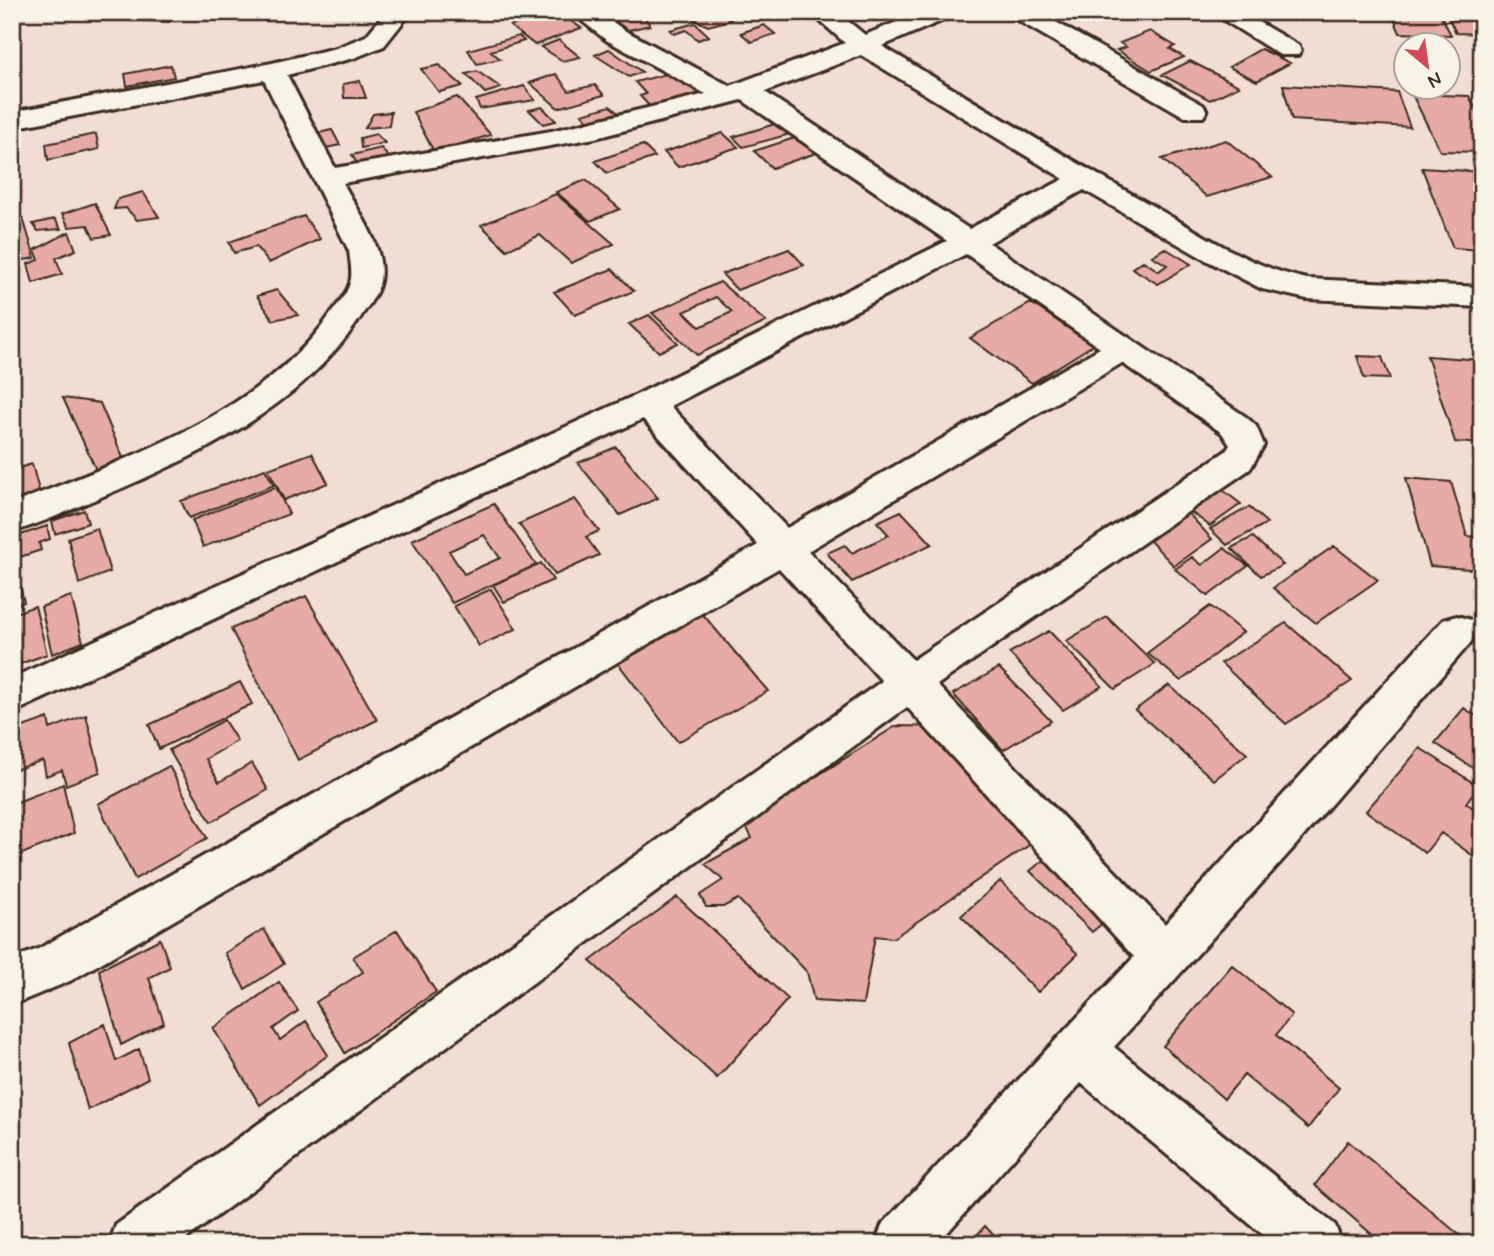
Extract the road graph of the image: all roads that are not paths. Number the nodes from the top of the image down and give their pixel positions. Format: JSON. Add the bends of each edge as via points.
{"nodes":[{"id":1,"x":399,"y":12,"type":"edge"},
{"id":2,"x":583,"y":12,"type":"edge"},
{"id":3,"x":822,"y":12,"type":"edge"},
{"id":4,"x":943,"y":12,"type":"edge"},
{"id":5,"x":1020,"y":12,"type":"edge"},
{"id":6,"x":1223,"y":12,"type":"edge"},
{"id":7,"x":861,"y":44,"type":"junction"},
{"id":8,"x":1289,"y":50,"type":"dead end"},
{"id":9,"x":272,"y":71,"type":"junction"},
{"id":10,"x":736,"y":92,"type":"junction"},
{"id":11,"x":1194,"y":111,"type":"dead end"},
{"id":12,"x":12,"y":120,"type":"edge"},
{"id":13,"x":325,"y":178,"type":"junction"},
{"id":14,"x":1084,"y":179,"type":"junction"},
{"id":15,"x":968,"y":242,"type":"junction"},
{"id":16,"x":1482,"y":297,"type":"edge"},
{"id":17,"x":1121,"y":350,"type":"junction"},
{"id":18,"x":648,"y":403,"type":"junction"},
{"id":19,"x":12,"y":519,"type":"edge"},
{"id":20,"x":785,"y":547,"type":"junction"},
{"id":21,"x":1457,"y":631,"type":"dead end"},
{"id":22,"x":911,"y":682,"type":"junction"},
{"id":23,"x":12,"y":696,"type":"edge"},
{"id":24,"x":1166,"y":958,"type":"junction"},
{"id":25,"x":12,"y":982,"type":"edge"},
{"id":26,"x":1080,"y":1051,"type":"junction"},
{"id":27,"x":135,"y":1244,"type":"edge"},
{"id":28,"x":901,"y":1244,"type":"edge"},
{"id":29,"x":1316,"y":1244,"type":"edge"}],
"edges":[{"from":1,"to":9,"type":"street","via":[[375,41]]},
{"from":2,"to":10,"type":"street","via":[[615,34]]},
{"from":3,"to":7,"type":"street"},
{"from":4,"to":7,"type":"street"},
{"from":5,"to":11,"type":"street"},
{"from":6,"to":8,"type":"street"},
{"from":7,"to":10,"type":"street"},
{"from":7,"to":14,"type":"street"},
{"from":9,"to":12,"type":"street"},
{"from":9,"to":13,"type":"street"},
{"from":10,"to":13,"type":"street","via":[[584,132]]},
{"from":10,"to":15,"type":"street"},
{"from":13,"to":19,"type":"street","via":[[364,251],[365,282],[347,318],[313,359],[266,395],[186,444]]},
{"from":14,"to":15,"type":"street"},
{"from":14,"to":16,"type":"street","via":[[1273,282],[1307,289]]},
{"from":15,"to":17,"type":"street"},
{"from":15,"to":18,"type":"street"},
{"from":17,"to":20,"type":"street"},
{"from":17,"to":22,"type":"street","via":[[1244,434],[1247,445],[1238,460]]},
{"from":18,"to":20,"type":"street"},
{"from":18,"to":23,"type":"street"},
{"from":20,"to":22,"type":"street"},
{"from":20,"to":25,"type":"street","via":[[54,965]]},
{"from":21,"to":24,"type":"street"},
{"from":22,"to":24,"type":"street"},
{"from":22,"to":27,"type":"street"},
{"from":24,"to":26,"type":"street"},
{"from":26,"to":28,"type":"street"},
{"from":26,"to":29,"type":"street"}]}
